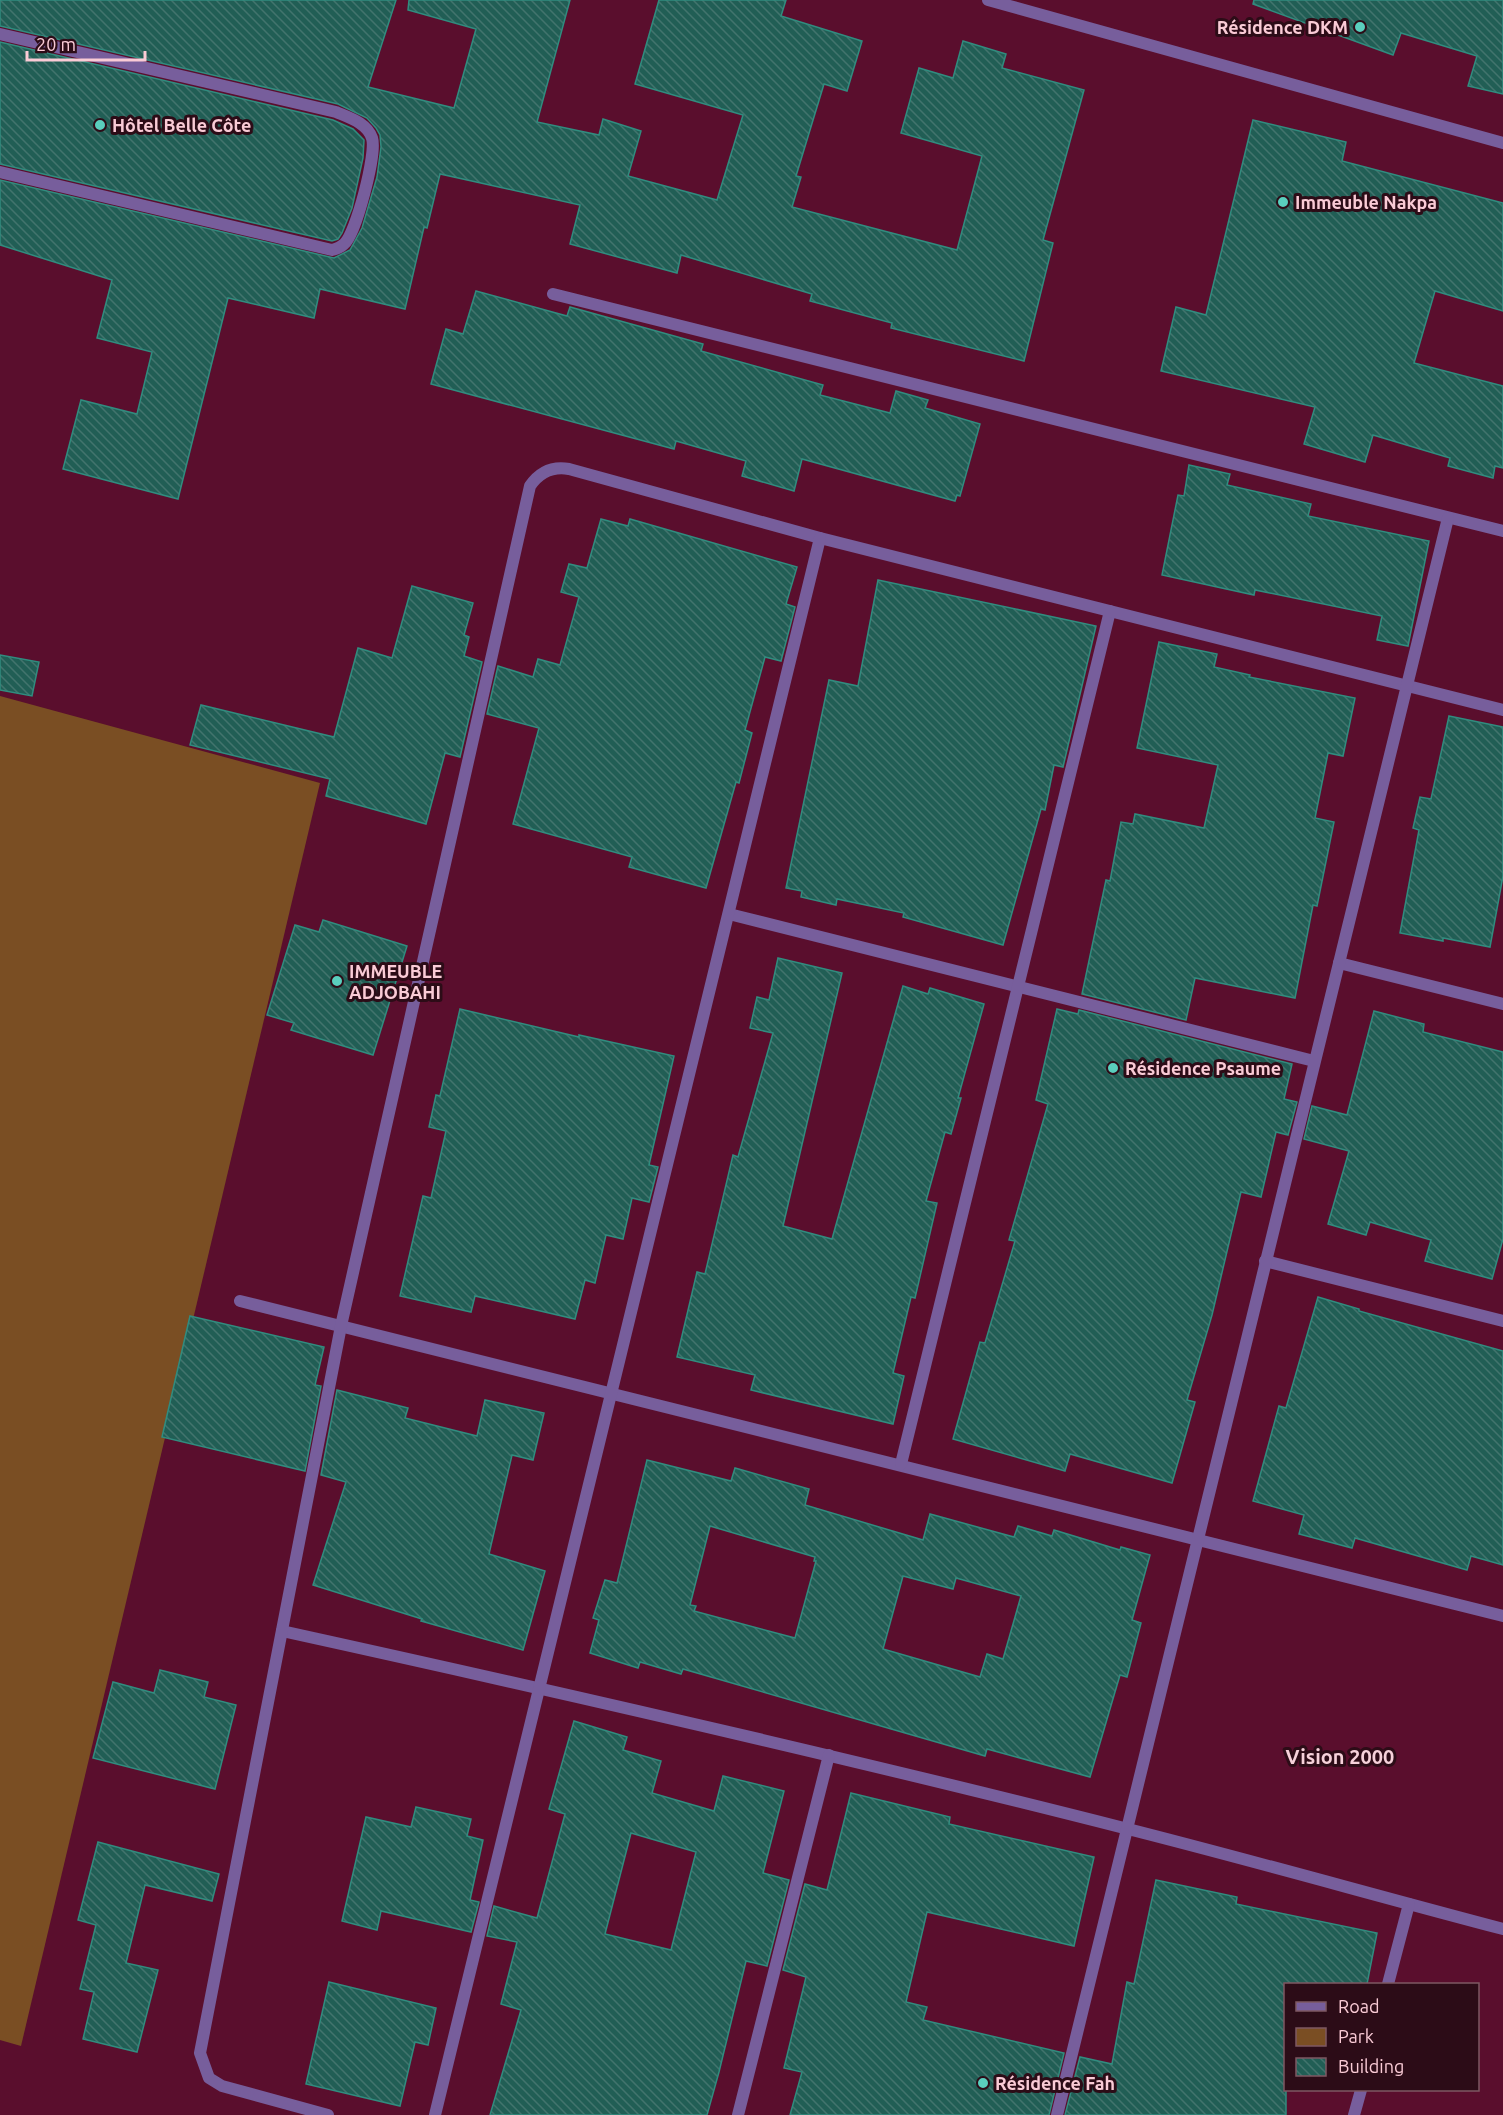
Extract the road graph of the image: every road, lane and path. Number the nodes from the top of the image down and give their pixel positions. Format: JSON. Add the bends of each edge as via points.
{"nodes":[{"id":1,"x":987,"y":0,"type":"edge"},
{"id":2,"x":0,"y":34,"type":"edge"},
{"id":3,"x":1503,"y":143,"type":"edge"},
{"id":4,"x":0,"y":172,"type":"edge"},
{"id":5,"x":553,"y":294,"type":"dead end"},
{"id":6,"x":1448,"y":518,"type":"junction"},
{"id":7,"x":1503,"y":531,"type":"edge"},
{"id":8,"x":820,"y":538,"type":"junction"},
{"id":9,"x":1110,"y":611,"type":"junction"},
{"id":10,"x":1406,"y":686,"type":"junction"},
{"id":11,"x":1503,"y":710,"type":"edge"},
{"id":12,"x":729,"y":914,"type":"junction"},
{"id":13,"x":1339,"y":963,"type":"junction"},
{"id":14,"x":1018,"y":986,"type":"junction"},
{"id":15,"x":1503,"y":1004,"type":"edge"},
{"id":16,"x":1314,"y":1061,"type":"junction"},
{"id":17,"x":1265,"y":1261,"type":"junction"},
{"id":18,"x":240,"y":1301,"type":"dead end"},
{"id":19,"x":1503,"y":1321,"type":"edge"},
{"id":20,"x":341,"y":1326,"type":"junction"},
{"id":21,"x":612,"y":1393,"type":"junction"},
{"id":22,"x":901,"y":1464,"type":"junction"},
{"id":23,"x":1198,"y":1539,"type":"junction"},
{"id":24,"x":1503,"y":1616,"type":"edge"},
{"id":25,"x":282,"y":1631,"type":"junction"},
{"id":26,"x":539,"y":1687,"type":"junction"},
{"id":27,"x":829,"y":1755,"type":"junction"},
{"id":28,"x":1128,"y":1829,"type":"junction"},
{"id":29,"x":1409,"y":1904,"type":"junction"},
{"id":30,"x":1503,"y":1929,"type":"edge"},
{"id":31,"x":1388,"y":1983,"type":"edge"},
{"id":32,"x":1361,"y":2091,"type":"edge"},
{"id":33,"x":328,"y":2115,"type":"edge"},
{"id":34,"x":435,"y":2115,"type":"edge"},
{"id":35,"x":738,"y":2115,"type":"edge"},
{"id":36,"x":1057,"y":2115,"type":"edge"},
{"id":37,"x":1354,"y":2115,"type":"edge"}],
"edges":[{"from":1,"to":3,"type":"street"},
{"from":2,"to":4,"type":"street","via":[[336,112],[367,128],[373,146],[357,223],[345,244],[332,250]]},
{"from":5,"to":6,"type":"street"},
{"from":6,"to":7,"type":"street"},
{"from":6,"to":10,"type":"street"},
{"from":8,"to":9,"type":"street"},
{"from":8,"to":12,"type":"street"},
{"from":8,"to":20,"type":"street","via":[[560,467],[537,476],[530,486]]},
{"from":9,"to":10,"type":"street"},
{"from":9,"to":14,"type":"street"},
{"from":10,"to":11,"type":"street"},
{"from":10,"to":13,"type":"street"},
{"from":12,"to":14,"type":"street"},
{"from":12,"to":21,"type":"street"},
{"from":13,"to":15,"type":"street"},
{"from":13,"to":16,"type":"street"},
{"from":14,"to":16,"type":"street"},
{"from":14,"to":22,"type":"street"},
{"from":16,"to":17,"type":"street"},
{"from":17,"to":19,"type":"street"},
{"from":17,"to":23,"type":"street"},
{"from":18,"to":20,"type":"street"},
{"from":20,"to":21,"type":"street"},
{"from":20,"to":25,"type":"street"},
{"from":21,"to":22,"type":"street"},
{"from":21,"to":26,"type":"street"},
{"from":22,"to":23,"type":"street"},
{"from":23,"to":24,"type":"street"},
{"from":23,"to":28,"type":"street"},
{"from":25,"to":26,"type":"street"},
{"from":25,"to":33,"type":"street","via":[[200,2053],[209,2078],[222,2086]]},
{"from":26,"to":27,"type":"street"},
{"from":26,"to":34,"type":"street"},
{"from":27,"to":28,"type":"street"},
{"from":27,"to":35,"type":"street"},
{"from":28,"to":29,"type":"street"},
{"from":28,"to":36,"type":"street"},
{"from":29,"to":30,"type":"street"},
{"from":29,"to":31,"type":"street"},
{"from":32,"to":37,"type":"street"}]}
